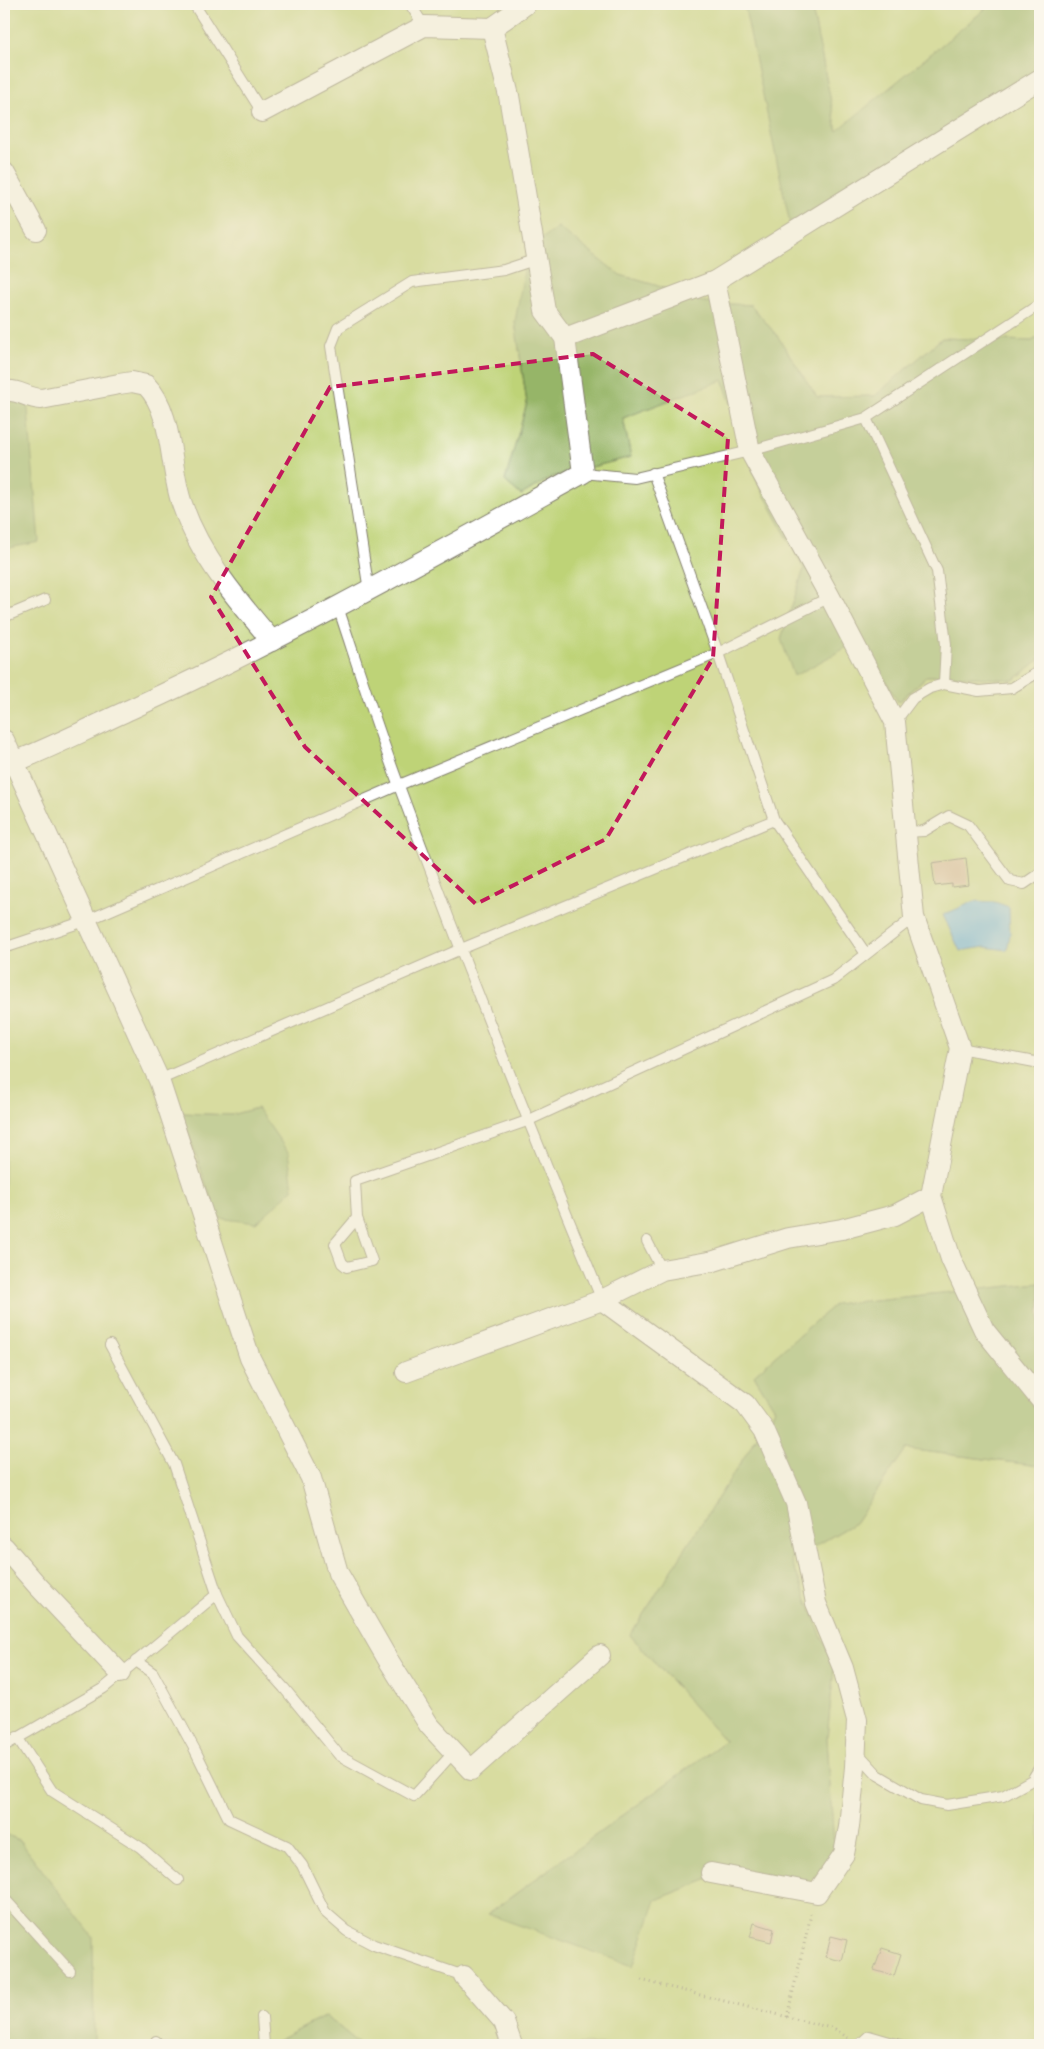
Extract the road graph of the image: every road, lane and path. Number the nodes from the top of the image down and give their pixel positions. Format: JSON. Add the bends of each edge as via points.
{"nodes":[{"id":1,"x":194,"y":4,"type":"edge"},
{"id":2,"x":410,"y":4,"type":"edge"},
{"id":3,"x":526,"y":4,"type":"edge"},
{"id":4,"x":424,"y":26,"type":"junction"},
{"id":5,"x":492,"y":28,"type":"junction"},
{"id":6,"x":1040,"y":80,"type":"edge"},
{"id":7,"x":262,"y":112,"type":"joint"},
{"id":8,"x":4,"y":172,"type":"edge"},
{"id":9,"x":36,"y":230,"type":"dead end"},
{"id":10,"x":537,"y":258,"type":"junction"},
{"id":11,"x":715,"y":281,"type":"junction"},
{"id":12,"x":1040,"y":304,"type":"edge"},
{"id":13,"x":565,"y":338,"type":"junction"},
{"id":14,"x":4,"y":391,"type":"edge"},
{"id":15,"x":866,"y":418,"type":"junction"},
{"id":16,"x":750,"y":451,"type":"junction"},
{"id":17,"x":583,"y":473,"type":"junction"},
{"id":18,"x":653,"y":473,"type":"junction"},
{"id":19,"x":369,"y":591,"type":"junction"},
{"id":20,"x":830,"y":598,"type":"junction"},
{"id":21,"x":45,"y":600,"type":"dead end"},
{"id":22,"x":338,"y":607,"type":"junction"},
{"id":23,"x":4,"y":617,"type":"edge"},
{"id":24,"x":272,"y":641,"type":"junction"},
{"id":25,"x":718,"y":653,"type":"junction"},
{"id":26,"x":1040,"y":671,"type":"edge"},
{"id":27,"x":944,"y":684,"type":"junction"},
{"id":28,"x":895,"y":722,"type":"junction"},
{"id":29,"x":4,"y":740,"type":"edge"},
{"id":30,"x":9,"y":764,"type":"edge"},
{"id":31,"x":399,"y":785,"type":"junction"},
{"id":32,"x":774,"y":820,"type":"junction"},
{"id":33,"x":905,"y":832,"type":"junction"},
{"id":34,"x":1040,"y":874,"type":"edge"},
{"id":35,"x":914,"y":917,"type":"junction"},
{"id":36,"x":88,"y":920,"type":"junction"},
{"id":37,"x":10,"y":946,"type":"dead end"},
{"id":38,"x":461,"y":949,"type":"junction"},
{"id":39,"x":866,"y":954,"type":"junction"},
{"id":40,"x":960,"y":1048,"type":"junction"},
{"id":41,"x":1040,"y":1063,"type":"edge"},
{"id":42,"x":159,"y":1080,"type":"junction"},
{"id":43,"x":527,"y":1121,"type":"junction"},
{"id":44,"x":931,"y":1196,"type":"junction"},
{"id":45,"x":357,"y":1218,"type":"junction"},
{"id":46,"x":647,"y":1241,"type":"dead end"},
{"id":47,"x":662,"y":1270,"type":"junction"},
{"id":48,"x":602,"y":1300,"type":"junction"},
{"id":49,"x":110,"y":1344,"type":"dead end"},
{"id":50,"x":406,"y":1372,"type":"dead end"},
{"id":51,"x":1040,"y":1398,"type":"edge"},
{"id":52,"x":4,"y":1547,"type":"edge"},
{"id":53,"x":217,"y":1594,"type":"junction"},
{"id":54,"x":600,"y":1656,"type":"dead end"},
{"id":55,"x":136,"y":1661,"type":"junction"},
{"id":56,"x":120,"y":1673,"type":"junction"},
{"id":57,"x":17,"y":1737,"type":"junction"},
{"id":58,"x":4,"y":1746,"type":"edge"},
{"id":59,"x":856,"y":1750,"type":"junction"},
{"id":60,"x":454,"y":1752,"type":"junction"},
{"id":61,"x":1040,"y":1767,"type":"edge"},
{"id":62,"x":712,"y":1873,"type":"dead end"},
{"id":63,"x":178,"y":1880,"type":"dead end"},
{"id":64,"x":817,"y":1893,"type":"junction"},
{"id":65,"x":4,"y":1898,"type":"edge"},
{"id":66,"x":70,"y":1971,"type":"dead end"},
{"id":67,"x":464,"y":1976,"type":"joint"},
{"id":68,"x":641,"y":1980,"type":"dead end"},
{"id":69,"x":262,"y":2017,"type":"dead end"},
{"id":70,"x":787,"y":2017,"type":"junction"},
{"id":71,"x":264,"y":2045,"type":"edge"},
{"id":72,"x":512,"y":2045,"type":"edge"},
{"id":73,"x":859,"y":2045,"type":"edge"},
{"id":74,"x":900,"y":2045,"type":"edge"}],
"edges":[{"from":1,"to":7,"type":"lane"},
{"from":2,"to":4,"type":"lane"},
{"from":3,"to":5,"type":"street"},
{"from":4,"to":5,"type":"street"},
{"from":4,"to":7,"type":"street"},
{"from":5,"to":10,"type":"street","via":[[509,96]]},
{"from":6,"to":11,"type":"street"},
{"from":8,"to":9,"type":"street"},
{"from":10,"to":13,"type":"street","via":[[545,311]]},
{"from":10,"to":19,"type":"lane","via":[[504,270],[412,282],[338,328],[331,346]]},
{"from":11,"to":13,"type":"street"},
{"from":11,"to":16,"type":"street"},
{"from":12,"to":15,"type":"lane"},
{"from":13,"to":17,"type":"street"},
{"from":14,"to":24,"type":"street","via":[[17,390],[41,399],[132,382],[146,385],[159,401],[180,496],[198,539],[243,606]]},
{"from":15,"to":16,"type":"lane"},
{"from":15,"to":27,"type":"lane","via":[[937,571],[946,644]]},
{"from":16,"to":18,"type":"lane"},
{"from":16,"to":20,"type":"street"},
{"from":17,"to":18,"type":"lane","via":[[636,478]]},
{"from":17,"to":19,"type":"street"},
{"from":18,"to":25,"type":"lane"},
{"from":19,"to":22,"type":"street"},
{"from":20,"to":25,"type":"lane"},
{"from":20,"to":28,"type":"street"},
{"from":21,"to":23,"type":"lane"},
{"from":22,"to":24,"type":"street"},
{"from":22,"to":31,"type":"lane"},
{"from":24,"to":30,"type":"street"},
{"from":25,"to":31,"type":"lane"},
{"from":25,"to":32,"type":"lane"},
{"from":26,"to":27,"type":"lane","via":[[1012,688],[979,691]]},
{"from":27,"to":28,"type":"lane","via":[[913,698]]},
{"from":28,"to":33,"type":"street"},
{"from":29,"to":30,"type":"street"},
{"from":30,"to":36,"type":"street"},
{"from":31,"to":36,"type":"lane"},
{"from":31,"to":38,"type":"lane"},
{"from":32,"to":38,"type":"lane"},
{"from":32,"to":39,"type":"lane"},
{"from":33,"to":34,"type":"lane","via":[[924,831],[949,816],[968,825],[1010,881],[1024,884]]},
{"from":33,"to":35,"type":"street"},
{"from":35,"to":39,"type":"lane"},
{"from":35,"to":40,"type":"street"},
{"from":36,"to":37,"type":"lane"},
{"from":36,"to":42,"type":"street"},
{"from":38,"to":42,"type":"lane"},
{"from":38,"to":43,"type":"lane"},
{"from":39,"to":43,"type":"lane","via":[[833,980]]},
{"from":40,"to":41,"type":"lane"},
{"from":40,"to":44,"type":"street"},
{"from":42,"to":60,"type":"street","via":[[250,1358],[311,1478],[338,1573],[429,1725]]},
{"from":43,"to":45,"type":"lane","via":[[356,1182]]},
{"from":43,"to":48,"type":"lane"},
{"from":44,"to":47,"type":"street","via":[[895,1215],[842,1229],[788,1238],[714,1261]]},
{"from":44,"to":51,"type":"street","via":[[951,1259],[984,1330]]},
{"from":45,"to":45,"type":"lane","via":[[335,1244],[342,1263],[347,1267],[372,1261]]},
{"from":46,"to":47,"type":"lane"},
{"from":47,"to":48,"type":"street"},
{"from":48,"to":50,"type":"street"},
{"from":48,"to":59,"type":"street","via":[[744,1404],[764,1430],[796,1503],[816,1603],[843,1668],[857,1720]]},
{"from":49,"to":53,"type":"lane","via":[[174,1464]]},
{"from":52,"to":56,"type":"street"},
{"from":53,"to":55,"type":"lane"},
{"from":53,"to":60,"type":"lane","via":[[237,1636],[339,1755],[414,1796]]},
{"from":54,"to":60,"type":"street","via":[[471,1770]]},
{"from":55,"to":56,"type":"lane"},
{"from":55,"to":67,"type":"lane","via":[[153,1673],[196,1750],[229,1819],[287,1846],[302,1865],[325,1912],[347,1931],[374,1945]]},
{"from":56,"to":57,"type":"lane","via":[[104,1688]]},
{"from":57,"to":58,"type":"lane"},
{"from":57,"to":63,"type":"lane","via":[[52,1791],[140,1847]]},
{"from":59,"to":61,"type":"lane","via":[[878,1775],[921,1800],[947,1804],[1003,1796],[1032,1780]]},
{"from":59,"to":64,"type":"street","via":[[844,1854]]},
{"from":62,"to":64,"type":"street"},
{"from":64,"to":70,"type":"path"},
{"from":65,"to":66,"type":"lane"},
{"from":67,"to":72,"type":"street","via":[[504,2022]]},
{"from":68,"to":70,"type":"path"},
{"from":69,"to":71,"type":"lane"},
{"from":70,"to":73,"type":"path","via":[[835,2029]]},
{"from":73,"to":74,"type":"lane","via":[[869,2036]]}]}
